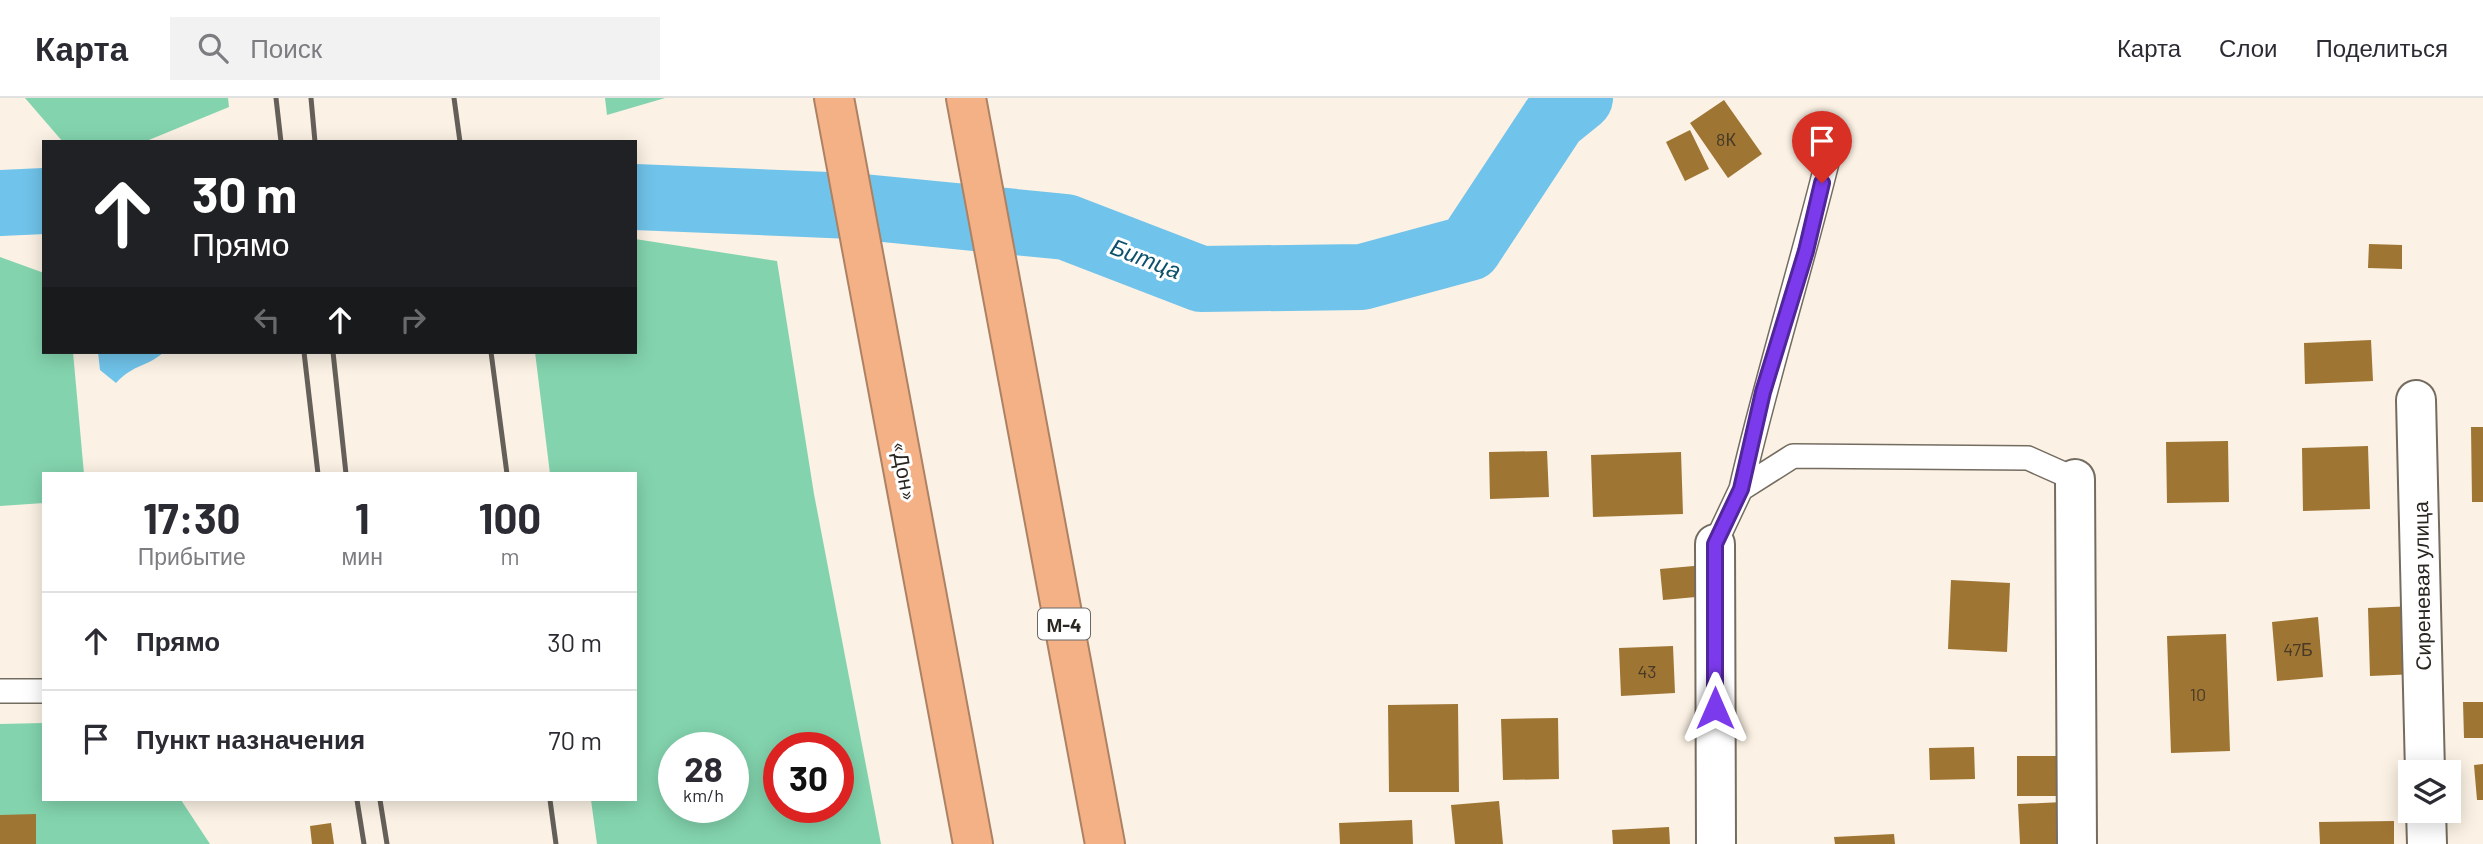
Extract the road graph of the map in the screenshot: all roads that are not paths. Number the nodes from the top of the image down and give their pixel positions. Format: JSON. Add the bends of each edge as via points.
{"nodes":[{"id":1,"x":834,"y":98,"type":"edge"},
{"id":2,"x":966,"y":98,"type":"edge"},
{"id":3,"x":1833,"y":138,"type":"dead end"},
{"id":4,"x":2416,"y":400,"type":"dead end"},
{"id":5,"x":2075,"y":480,"type":"joint"},
{"id":6,"x":1741,"y":489,"type":"junction"},
{"id":7,"x":1715,"y":544,"type":"joint"},
{"id":8,"x":0,"y":691,"type":"edge"},
{"id":9,"x":42,"y":691,"type":"edge"},
{"id":10,"x":2425,"y":760,"type":"edge"},
{"id":11,"x":2426,"y":823,"type":"edge"},
{"id":12,"x":973,"y":844,"type":"edge"},
{"id":13,"x":1105,"y":844,"type":"edge"},
{"id":14,"x":1716,"y":844,"type":"edge"},
{"id":15,"x":2077,"y":844,"type":"edge"},
{"id":16,"x":2427,"y":844,"type":"edge"}],
"edges":[{"from":1,"to":12,"type":"highway","name":"«Дон»"},
{"from":2,"to":13,"type":"highway","number":"М-4"},
{"from":3,"to":6,"type":"lane"},
{"from":4,"to":10,"type":"street","name":"Сиреневая улица"},
{"from":5,"to":6,"type":"lane","via":[[2028,458],[1793,456]]},
{"from":5,"to":15,"type":"street"},
{"from":6,"to":7,"type":"lane"},
{"from":7,"to":14,"type":"street"},
{"from":8,"to":9,"type":"lane"},
{"from":11,"to":16,"type":"street"}]}
